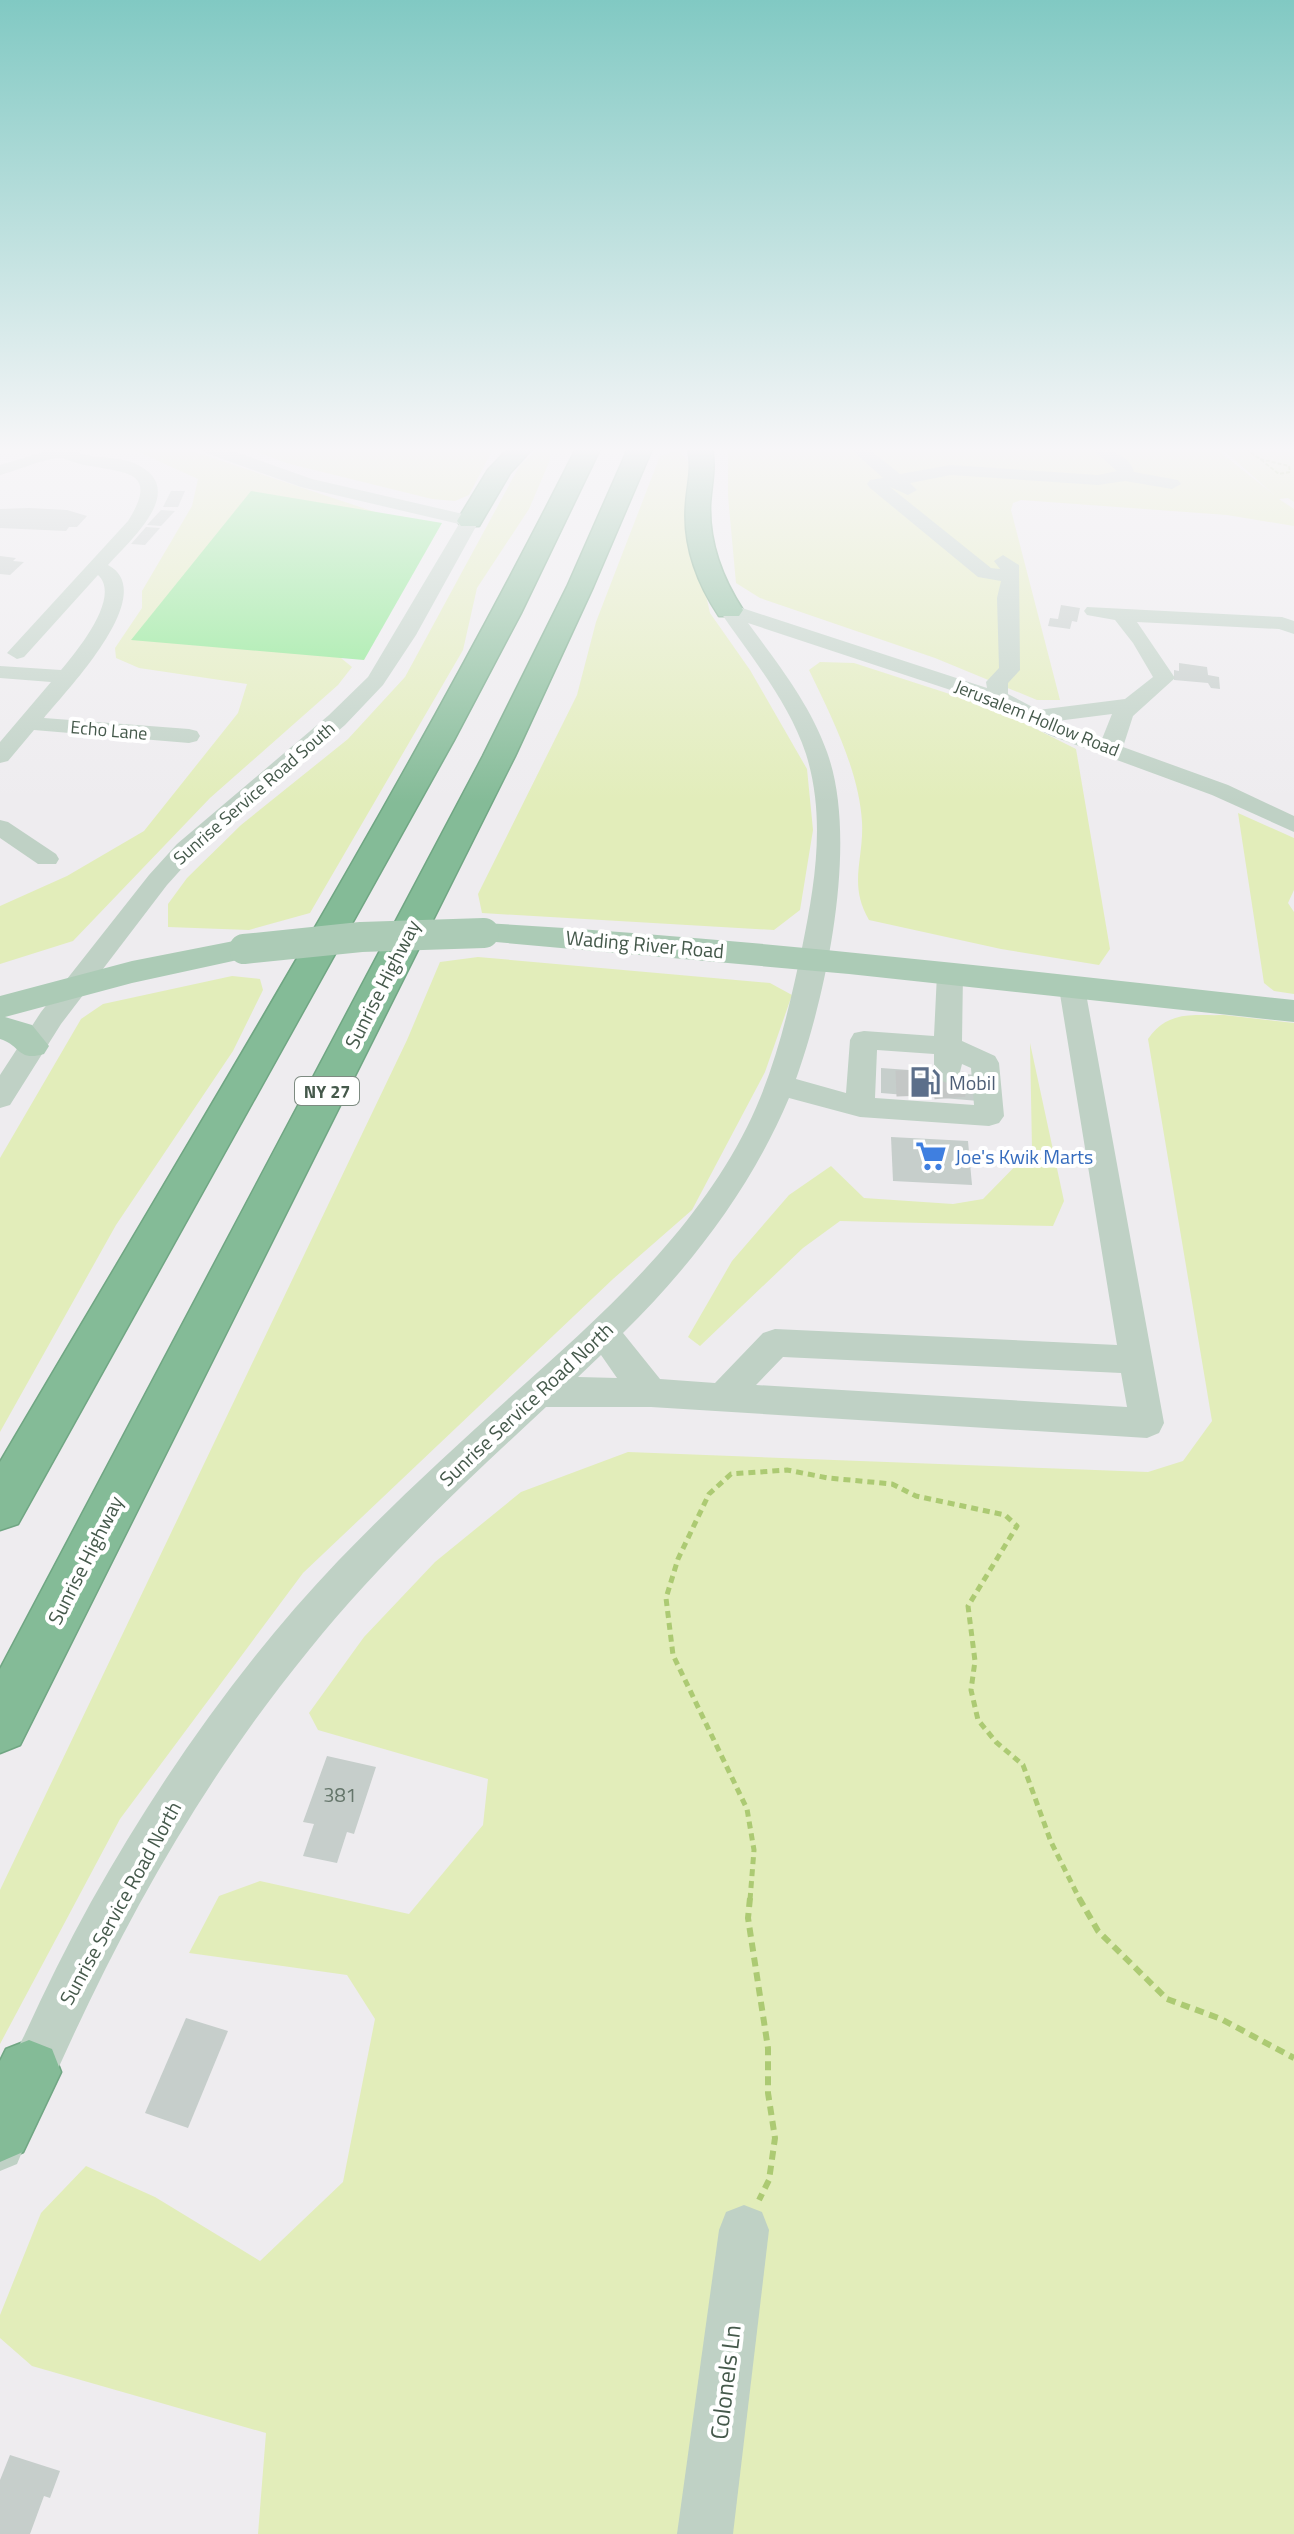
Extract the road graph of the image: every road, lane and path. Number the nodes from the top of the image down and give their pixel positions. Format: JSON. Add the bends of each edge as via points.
{"nodes":[{"id":1,"x":94,"y":567,"type":"edge"},
{"id":2,"x":97,"y":567,"type":"edge"},
{"id":3,"x":444,"y":567,"type":"edge"},
{"id":4,"x":530,"y":567,"type":"edge"},
{"id":5,"x":589,"y":567,"type":"edge"},
{"id":6,"x":707,"y":567,"type":"edge"},
{"id":7,"x":978,"y":567,"type":"edge"},
{"id":8,"x":1009,"y":567,"type":"edge"},
{"id":9,"x":1011,"y":582,"type":"junction"},
{"id":10,"x":729,"y":610,"type":"junction"},
{"id":11,"x":1094,"y":611,"type":"dead end"},
{"id":12,"x":1121,"y":615,"type":"junction"},
{"id":13,"x":1294,"y":628,"type":"edge"},
{"id":14,"x":17,"y":653,"type":"dead end"},
{"id":15,"x":0,"y":672,"type":"edge"},
{"id":16,"x":66,"y":677,"type":"junction"},
{"id":17,"x":996,"y":694,"type":"junction"},
{"id":18,"x":1128,"y":705,"type":"junction"},
{"id":19,"x":1034,"y":717,"type":"junction"},
{"id":20,"x":29,"y":723,"type":"junction"},
{"id":21,"x":189,"y":736,"type":"dead end"},
{"id":22,"x":1111,"y":750,"type":"junction"},
{"id":23,"x":0,"y":756,"type":"edge"},
{"id":24,"x":1294,"y":825,"type":"edge"},
{"id":25,"x":0,"y":827,"type":"edge"},
{"id":26,"x":47,"y":859,"type":"dead end"},
{"id":27,"x":812,"y":960,"type":"junction"},
{"id":28,"x":950,"y":974,"type":"junction"},
{"id":29,"x":76,"y":985,"type":"junction"},
{"id":30,"x":1072,"y":988,"type":"junction"},
{"id":31,"x":0,"y":1007,"type":"edge"},
{"id":32,"x":1294,"y":1011,"type":"edge"},
{"id":33,"x":0,"y":1027,"type":"edge"},
{"id":34,"x":32,"y":1046,"type":"junction"},
{"id":35,"x":912,"y":1080,"type":"junction"},
{"id":36,"x":949,"y":1083,"type":"junction"},
{"id":37,"x":779,"y":1085,"type":"junction"},
{"id":38,"x":0,"y":1098,"type":"edge"},
{"id":39,"x":860,"y":1107,"type":"junction"},
{"id":40,"x":605,"y":1331,"type":"junction"},
{"id":41,"x":1136,"y":1360,"type":"junction"},
{"id":42,"x":538,"y":1393,"type":"junction"},
{"id":43,"x":651,"y":1393,"type":"junction"},
{"id":44,"x":722,"y":1398,"type":"junction"},
{"id":45,"x":0,"y":1508,"type":"edge"},
{"id":46,"x":0,"y":1726,"type":"edge"},
{"id":47,"x":1294,"y":2058,"type":"edge"},
{"id":48,"x":29,"y":2072,"type":"junction"},
{"id":49,"x":0,"y":2129,"type":"edge"},
{"id":50,"x":0,"y":2147,"type":"edge"},
{"id":51,"x":744,"y":2230,"type":"joint"},
{"id":52,"x":705,"y":2534,"type":"edge"}],
"edges":[{"from":1,"to":14,"type":"street"},
{"from":2,"to":16,"type":"street","name":"Echo Lane","via":[[110,574],[115,585],[113,608],[95,642]]},
{"from":3,"to":29,"type":"street","name":"Sunrise Service Road South","via":[[376,681],[186,849]]},
{"from":4,"to":45,"type":"highway","via":[[439,740]]},
{"from":5,"to":46,"type":"highway","name":"Sunrise Highway","number":"NY 27","via":[[499,756]]},
{"from":6,"to":10,"type":"highway"},
{"from":7,"to":9,"type":"street"},
{"from":8,"to":9,"type":"street"},
{"from":9,"to":17,"type":"street","via":[[1019,598],[1016,639],[1028,676],[1015,690]]},
{"from":10,"to":17,"type":"street","name":"Jerusalem Hollow Road"},
{"from":10,"to":27,"type":"street","name":"Sunrise Service Road North","via":[[793,704],[821,767],[831,841]]},
{"from":11,"to":12,"type":"street"},
{"from":12,"to":13,"type":"street","via":[[1282,623]]},
{"from":12,"to":18,"type":"street","via":[[1164,678]]},
{"from":15,"to":16,"type":"street"},
{"from":16,"to":20,"type":"street","name":"Echo Lane"},
{"from":17,"to":19,"type":"street","name":"Jerusalem Hollow Road"},
{"from":18,"to":19,"type":"street"},
{"from":18,"to":22,"type":"street","via":[[1117,718]]},
{"from":19,"to":22,"type":"street","name":"Jerusalem Hollow Road"},
{"from":20,"to":21,"type":"street","name":"Echo Lane"},
{"from":20,"to":23,"type":"street","name":"Echo Lane"},
{"from":22,"to":24,"type":"street","name":"Jerusalem Hollow Road","via":[[1220,790]]},
{"from":25,"to":26,"type":"street"},
{"from":27,"to":28,"type":"main road","name":"Wading River Road"},
{"from":27,"to":29,"type":"main road","name":"Wading River Road","bridge":true,"via":[[484,933],[346,938],[244,949]]},
{"from":27,"to":37,"type":"street","name":"Sunrise Service Road North"},
{"from":28,"to":30,"type":"main road","name":"Wading River Road"},
{"from":28,"to":36,"type":"street"},
{"from":29,"to":31,"type":"main road","name":"Wading River Road"},
{"from":29,"to":34,"type":"street","name":"Sunrise Service Road South"},
{"from":30,"to":32,"type":"main road","name":"Wading River Road"},
{"from":30,"to":41,"type":"street"},
{"from":33,"to":34,"type":"main road","via":[[20,1033]]},
{"from":34,"to":38,"type":"street","name":"Sunrise Service Road South"},
{"from":35,"to":36,"type":"street"},
{"from":35,"to":36,"type":"street"},
{"from":35,"to":39,"type":"street"},
{"from":35,"to":39,"type":"street","via":[[864,1040]]},
{"from":37,"to":39,"type":"street"},
{"from":37,"to":40,"type":"street","name":"Sunrise Service Road North","via":[[755,1141],[713,1208],[667,1267]]},
{"from":40,"to":42,"type":"street","name":"Sunrise Service Road North"},
{"from":40,"to":43,"type":"street"},
{"from":41,"to":44,"type":"street","via":[[775,1343]]},
{"from":41,"to":44,"type":"street","via":[[1147,1423]]},
{"from":42,"to":43,"type":"street"},
{"from":42,"to":48,"type":"street","name":"Sunrise Service Road North","via":[[363,1560],[238,1710],[117,1899]]},
{"from":43,"to":44,"type":"street"},
{"from":47,"to":51,"type":"path","via":[[1221,2019],[1167,1999],[1098,1931],[1068,1880],[1023,1765],[978,1720],[971,1690],[975,1661],[968,1606],[1017,1526],[1005,1515],[916,1496],[892,1484],[787,1470],[731,1474],[709,1494],[666,1598],[673,1655],[747,1809],[754,1850],[748,1918],[768,2048],[775,2138],[769,2180]]},
{"from":48,"to":49,"type":"highway"},
{"from":48,"to":50,"type":"street","name":"Sunrise Service Road North"},
{"from":51,"to":52,"type":"street","name":"Colonels Ln"}]}
